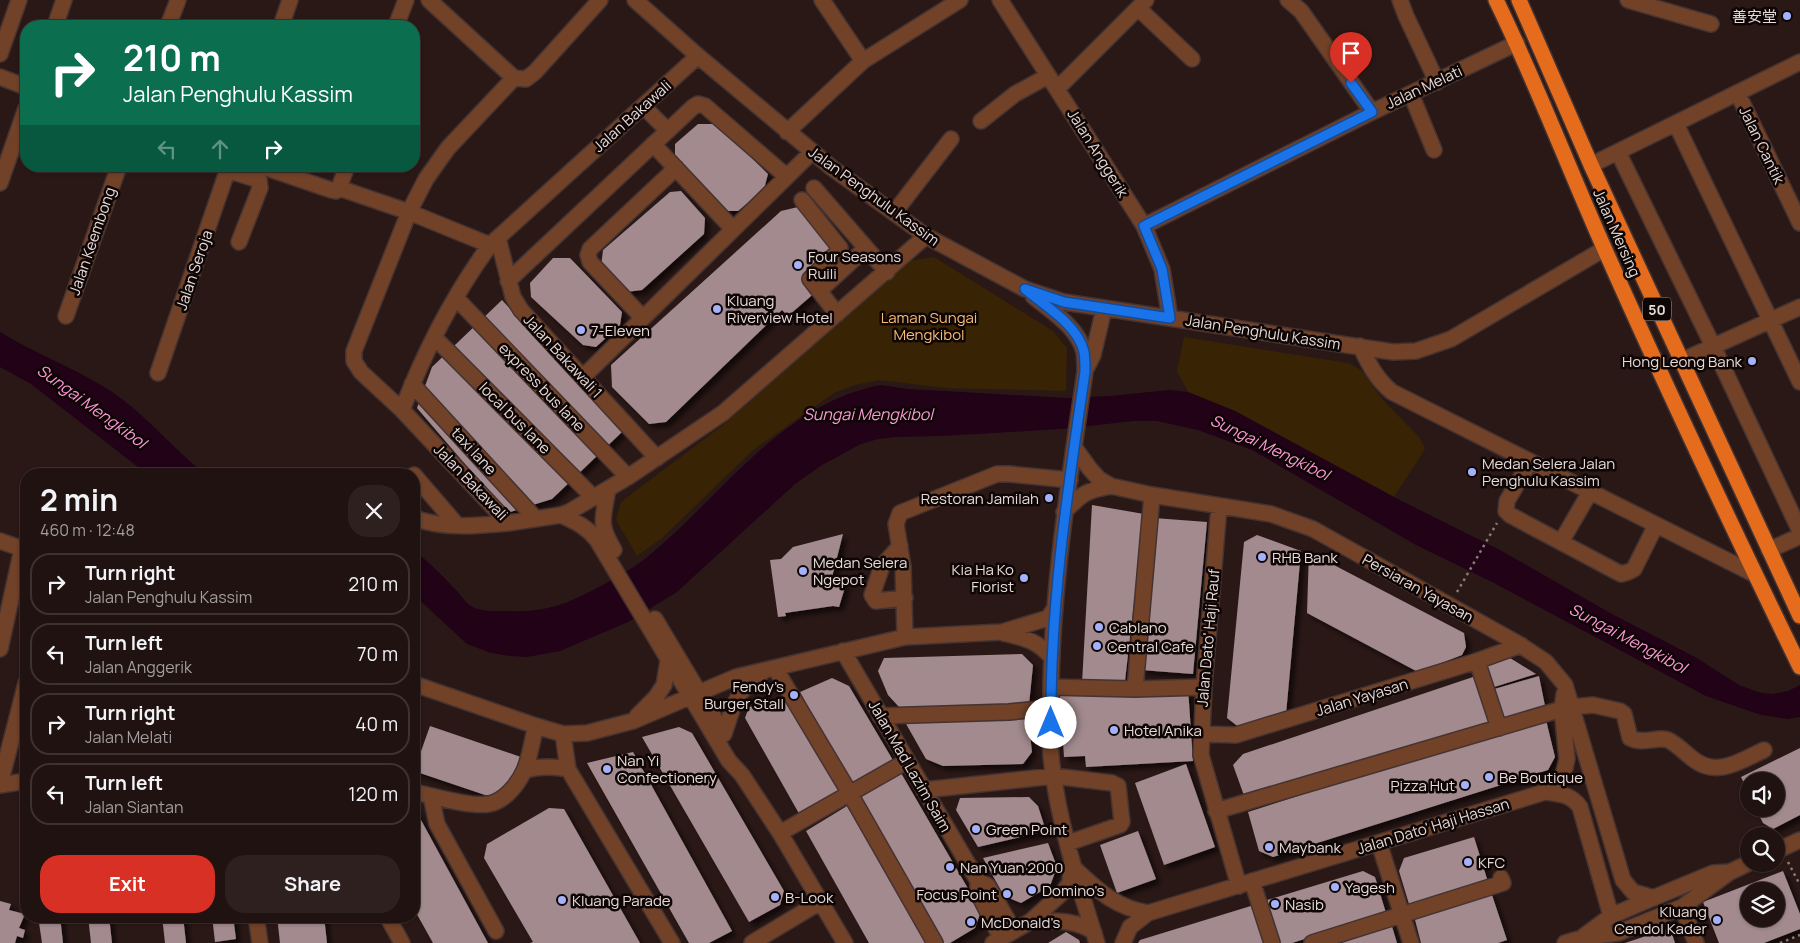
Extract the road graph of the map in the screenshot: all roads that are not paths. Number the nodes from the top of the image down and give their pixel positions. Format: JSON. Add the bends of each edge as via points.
{"nodes":[{"id":1,"x":19,"y":0,"type":"edge"},
{"id":2,"x":64,"y":0,"type":"edge"},
{"id":3,"x":178,"y":0,"type":"edge"},
{"id":4,"x":290,"y":0,"type":"edge"},
{"id":5,"x":406,"y":0,"type":"edge"},
{"id":6,"x":429,"y":0,"type":"edge"},
{"id":7,"x":635,"y":0,"type":"edge"},
{"id":8,"x":822,"y":0,"type":"edge"},
{"id":9,"x":960,"y":0,"type":"edge"},
{"id":10,"x":1000,"y":0,"type":"edge"},
{"id":11,"x":1288,"y":0,"type":"edge"},
{"id":12,"x":1400,"y":0,"type":"edge"},
{"id":13,"x":1496,"y":0,"type":"edge"},
{"id":14,"x":1519,"y":0,"type":"edge"},
{"id":15,"x":1628,"y":0,"type":"edge"},
{"id":16,"x":595,"y":2,"type":"edge"},
{"id":17,"x":1142,"y":4,"type":"edge"},
{"id":18,"x":57,"y":20,"type":"edge"},
{"id":19,"x":170,"y":20,"type":"edge"},
{"id":20,"x":282,"y":20,"type":"edge"},
{"id":21,"x":398,"y":20,"type":"edge"},
{"id":22,"x":1711,"y":24,"type":"dead end"},
{"id":23,"x":1517,"y":43,"type":"junction"},
{"id":24,"x":0,"y":54,"type":"edge"},
{"id":25,"x":698,"y":56,"type":"junction"},
{"id":26,"x":1192,"y":59,"type":"dead end"},
{"id":27,"x":863,"y":61,"type":"junction"},
{"id":28,"x":1800,"y":62,"type":"edge"},
{"id":29,"x":1048,"y":76,"type":"junction"},
{"id":30,"x":0,"y":77,"type":"edge"},
{"id":31,"x":514,"y":78,"type":"junction"},
{"id":32,"x":1437,"y":82,"type":"junction"},
{"id":33,"x":20,"y":85,"type":"edge"},
{"id":34,"x":1057,"y":89,"type":"junction"},
{"id":35,"x":1411,"y":94,"type":"junction"},
{"id":36,"x":1738,"y":94,"type":"junction"},
{"id":37,"x":643,"y":106,"type":"junction"},
{"id":38,"x":1372,"y":112,"type":"junction"},
{"id":39,"x":982,"y":121,"type":"dead end"},
{"id":40,"x":1676,"y":124,"type":"junction"},
{"id":41,"x":20,"y":125,"type":"edge"},
{"id":42,"x":668,"y":131,"type":"junction"},
{"id":43,"x":787,"y":132,"type":"junction"},
{"id":44,"x":951,"y":139,"type":"dead end"},
{"id":45,"x":653,"y":144,"type":"junction"},
{"id":46,"x":1434,"y":150,"type":"dead end"},
{"id":47,"x":812,"y":152,"type":"junction"},
{"id":48,"x":1618,"y":152,"type":"junction"},
{"id":49,"x":1591,"y":165,"type":"junction"},
{"id":50,"x":676,"y":168,"type":"junction"},
{"id":51,"x":832,"y":168,"type":"junction"},
{"id":52,"x":117,"y":172,"type":"edge"},
{"id":53,"x":227,"y":172,"type":"edge"},
{"id":54,"x":238,"y":172,"type":"edge"},
{"id":55,"x":278,"y":172,"type":"edge"},
{"id":56,"x":345,"y":172,"type":"edge"},
{"id":57,"x":786,"y":176,"type":"junction"},
{"id":58,"x":0,"y":183,"type":"edge"},
{"id":59,"x":339,"y":188,"type":"junction"},
{"id":60,"x":814,"y":188,"type":"junction"},
{"id":61,"x":409,"y":212,"type":"junction"},
{"id":62,"x":894,"y":213,"type":"junction"},
{"id":63,"x":1800,"y":223,"type":"edge"},
{"id":64,"x":1144,"y":226,"type":"junction"},
{"id":65,"x":733,"y":229,"type":"junction"},
{"id":66,"x":926,"y":236,"type":"junction"},
{"id":67,"x":494,"y":241,"type":"junction"},
{"id":68,"x":240,"y":242,"type":"dead end"},
{"id":69,"x":866,"y":248,"type":"junction"},
{"id":70,"x":1604,"y":249,"type":"junction"},
{"id":71,"x":887,"y":272,"type":"junction"},
{"id":72,"x":508,"y":282,"type":"junction"},
{"id":73,"x":1025,"y":289,"type":"junction"},
{"id":74,"x":819,"y":291,"type":"junction"},
{"id":75,"x":456,"y":298,"type":"junction"},
{"id":76,"x":1800,"y":307,"type":"edge"},
{"id":77,"x":1104,"y":309,"type":"junction"},
{"id":78,"x":837,"y":314,"type":"junction"},
{"id":79,"x":66,"y":316,"type":"dead end"},
{"id":80,"x":643,"y":318,"type":"junction"},
{"id":81,"x":1170,"y":318,"type":"junction"},
{"id":82,"x":1770,"y":320,"type":"junction"},
{"id":83,"x":435,"y":338,"type":"junction"},
{"id":84,"x":1360,"y":346,"type":"junction"},
{"id":85,"x":1713,"y":346,"type":"junction"},
{"id":86,"x":1681,"y":361,"type":"junction"},
{"id":87,"x":1085,"y":372,"type":"junction"},
{"id":88,"x":158,"y":373,"type":"dead end"},
{"id":89,"x":583,"y":377,"type":"junction"},
{"id":90,"x":1800,"y":382,"type":"edge"},
{"id":91,"x":412,"y":384,"type":"junction"},
{"id":92,"x":402,"y":410,"type":"junction"},
{"id":93,"x":1074,"y":447,"type":"junction"},
{"id":94,"x":657,"y":458,"type":"junction"},
{"id":95,"x":1530,"y":462,"type":"junction"},
{"id":96,"x":628,"y":477,"type":"junction"},
{"id":97,"x":1070,"y":480,"type":"junction"},
{"id":98,"x":420,"y":482,"type":"edge"},
{"id":99,"x":1111,"y":486,"type":"junction"},
{"id":100,"x":608,"y":489,"type":"junction"},
{"id":101,"x":1590,"y":492,"type":"junction"},
{"id":102,"x":1152,"y":495,"type":"junction"},
{"id":103,"x":594,"y":498,"type":"junction"},
{"id":104,"x":1219,"y":506,"type":"junction"},
{"id":105,"x":1064,"y":512,"type":"junction"},
{"id":106,"x":561,"y":515,"type":"junction"},
{"id":107,"x":536,"y":519,"type":"junction"},
{"id":108,"x":420,"y":520,"type":"edge"},
{"id":109,"x":508,"y":522,"type":"junction"},
{"id":110,"x":457,"y":525,"type":"junction"},
{"id":111,"x":1656,"y":525,"type":"junction"},
{"id":112,"x":1800,"y":530,"type":"edge"},
{"id":113,"x":1800,"y":536,"type":"edge"},
{"id":114,"x":601,"y":538,"type":"junction"},
{"id":115,"x":0,"y":541,"type":"edge"},
{"id":116,"x":1562,"y":542,"type":"junction"},
{"id":117,"x":900,"y":546,"type":"junction"},
{"id":118,"x":20,"y":548,"type":"edge"},
{"id":119,"x":1769,"y":550,"type":"junction"},
{"id":120,"x":20,"y":566,"type":"edge"},
{"id":121,"x":1754,"y":574,"type":"junction"},
{"id":122,"x":904,"y":598,"type":"junction"},
{"id":123,"x":1055,"y":608,"type":"junction"},
{"id":124,"x":1800,"y":616,"type":"edge"},
{"id":125,"x":1002,"y":632,"type":"junction"},
{"id":126,"x":905,"y":637,"type":"junction"},
{"id":127,"x":1521,"y":646,"type":"junction"},
{"id":128,"x":0,"y":649,"type":"edge"},
{"id":129,"x":843,"y":651,"type":"junction"},
{"id":130,"x":668,"y":654,"type":"junction"},
{"id":131,"x":1052,"y":658,"type":"junction"},
{"id":132,"x":1477,"y":661,"type":"junction"},
{"id":133,"x":1797,"y":662,"type":"edge"},
{"id":134,"x":770,"y":669,"type":"junction"},
{"id":135,"x":420,"y":686,"type":"edge"},
{"id":136,"x":1051,"y":687,"type":"junction"},
{"id":137,"x":1204,"y":687,"type":"junction"},
{"id":138,"x":1135,"y":688,"type":"junction"},
{"id":139,"x":694,"y":694,"type":"junction"},
{"id":140,"x":20,"y":706,"type":"edge"},
{"id":141,"x":1051,"y":708,"type":"junction"},
{"id":142,"x":1567,"y":708,"type":"junction"},
{"id":143,"x":880,"y":716,"type":"junction"},
{"id":144,"x":633,"y":721,"type":"junction"},
{"id":145,"x":536,"y":726,"type":"junction"},
{"id":146,"x":1499,"y":728,"type":"junction"},
{"id":147,"x":563,"y":734,"type":"junction"},
{"id":148,"x":724,"y":734,"type":"junction"},
{"id":149,"x":1201,"y":734,"type":"junction"},
{"id":150,"x":1764,"y":750,"type":"dead end"},
{"id":151,"x":907,"y":761,"type":"junction"},
{"id":152,"x":568,"y":769,"type":"junction"},
{"id":153,"x":525,"y":770,"type":"junction"},
{"id":154,"x":742,"y":774,"type":"junction"},
{"id":155,"x":1054,"y":776,"type":"junction"},
{"id":156,"x":20,"y":782,"type":"edge"},
{"id":157,"x":0,"y":784,"type":"edge"},
{"id":158,"x":924,"y":790,"type":"junction"},
{"id":159,"x":849,"y":792,"type":"junction"},
{"id":160,"x":1545,"y":792,"type":"junction"},
{"id":161,"x":420,"y":793,"type":"edge"},
{"id":162,"x":431,"y":796,"type":"junction"},
{"id":163,"x":1216,"y":811,"type":"junction"},
{"id":164,"x":780,"y":833,"type":"junction"},
{"id":165,"x":1800,"y":840,"type":"edge"},
{"id":166,"x":1068,"y":843,"type":"junction"},
{"id":167,"x":1380,"y":843,"type":"junction"},
{"id":168,"x":1785,"y":847,"type":"edge"},
{"id":169,"x":1073,"y":864,"type":"junction"},
{"id":170,"x":1740,"y":868,"type":"edge"},
{"id":171,"x":1730,"y":872,"type":"junction"},
{"id":172,"x":1501,"y":878,"type":"dead end"},
{"id":173,"x":1246,"y":883,"type":"junction"},
{"id":174,"x":1654,"y":898,"type":"junction"},
{"id":175,"x":820,"y":902,"type":"junction"},
{"id":176,"x":1682,"y":906,"type":"junction"},
{"id":177,"x":1148,"y":913,"type":"junction"},
{"id":178,"x":1402,"y":914,"type":"junction"},
{"id":179,"x":1611,"y":916,"type":"junction"},
{"id":180,"x":1031,"y":921,"type":"junction"},
{"id":181,"x":257,"y":923,"type":"edge"},
{"id":182,"x":391,"y":923,"type":"edge"},
{"id":183,"x":496,"y":931,"type":"dead end"},
{"id":184,"x":1002,"y":937,"type":"edge"},
{"id":185,"x":1096,"y":938,"type":"edge"},
{"id":186,"x":1582,"y":938,"type":"junction"},
{"id":187,"x":260,"y":943,"type":"edge"},
{"id":188,"x":402,"y":943,"type":"edge"},
{"id":189,"x":672,"y":943,"type":"edge"},
{"id":190,"x":752,"y":943,"type":"edge"},
{"id":191,"x":845,"y":943,"type":"edge"},
{"id":192,"x":935,"y":943,"type":"edge"},
{"id":193,"x":1123,"y":943,"type":"edge"},
{"id":194,"x":1272,"y":943,"type":"edge"},
{"id":195,"x":1312,"y":943,"type":"edge"},
{"id":196,"x":1411,"y":943,"type":"edge"},
{"id":197,"x":1565,"y":943,"type":"edge"},
{"id":198,"x":1696,"y":943,"type":"edge"}],
"edges":[{"from":1,"to":24,"type":"street"},
{"from":2,"to":18,"type":"street"},
{"from":3,"to":19,"type":"street"},
{"from":4,"to":20,"type":"street"},
{"from":5,"to":21,"type":"street"},
{"from":6,"to":31,"type":"street"},
{"from":7,"to":25,"type":"street","name":"Jalan Penghulu Kassim"},
{"from":8,"to":27,"type":"street"},
{"from":9,"to":27,"type":"street"},
{"from":10,"to":29,"type":"street","name":"Jalan Anggerik"},
{"from":11,"to":38,"type":"street","via":[[1301,11]]},
{"from":12,"to":32,"type":"street"},
{"from":13,"to":23,"type":"highway","name":"Jalan Mersing","number":"50"},
{"from":14,"to":49,"type":"highway","name":"Jalan Mersing","number":"50"},
{"from":15,"to":22,"type":"street"},
{"from":16,"to":31,"type":"street","via":[[535,72],[526,79]]},
{"from":17,"to":26,"type":"street"},
{"from":17,"to":34,"type":"street"},
{"from":23,"to":32,"type":"street","name":"Jalan Melati"},
{"from":23,"to":70,"type":"highway","name":"Jalan Mersing","number":"50"},
{"from":25,"to":37,"type":"street","name":"Jalan Bakawali"},
{"from":25,"to":43,"type":"street","name":"Jalan Penghulu Kassim"},
{"from":27,"to":43,"type":"street"},
{"from":28,"to":36,"type":"street"},
{"from":29,"to":34,"type":"street","name":"Jalan Anggerik"},
{"from":29,"to":39,"type":"street","via":[[1015,94]]},
{"from":30,"to":33,"type":"street"},
{"from":31,"to":61,"type":"street","via":[[448,148],[426,178]]},
{"from":32,"to":35,"type":"street","name":"Jalan Melati"},
{"from":34,"to":64,"type":"street","name":"Jalan Anggerik"},
{"from":35,"to":38,"type":"street","name":"Jalan Melati"},
{"from":35,"to":46,"type":"street"},
{"from":36,"to":40,"type":"street"},
{"from":36,"to":63,"type":"street","name":"Jalan Cantik"},
{"from":37,"to":42,"type":"street"},
{"from":37,"to":67,"type":"street","name":"Jalan Bakawali"},
{"from":38,"to":64,"type":"street","name":"Jalan Melati"},
{"from":40,"to":48,"type":"street"},
{"from":40,"to":82,"type":"street"},
{"from":41,"to":58,"type":"street"},
{"from":42,"to":45,"type":"street"},
{"from":42,"to":57,"type":"street","via":[[692,107],[698,104],[705,106]]},
{"from":43,"to":47,"type":"street","name":"Jalan Penghulu Kassim"},
{"from":44,"to":62,"type":"street"},
{"from":45,"to":50,"type":"street"},
{"from":45,"to":72,"type":"street"},
{"from":47,"to":51,"type":"street","name":"Jalan Penghulu Kassim"},
{"from":47,"to":57,"type":"street"},
{"from":48,"to":49,"type":"street"},
{"from":48,"to":85,"type":"street"},
{"from":49,"to":86,"type":"highway","name":"Jalan Mersing","number":"50"},
{"from":50,"to":65,"type":"street"},
{"from":50,"to":80,"type":"street","via":[[590,249],[588,255],[590,262]]},
{"from":51,"to":60,"type":"street"},
{"from":51,"to":62,"type":"street","name":"Jalan Penghulu Kassim"},
{"from":52,"to":79,"type":"street","name":"Jalan Keembong"},
{"from":53,"to":88,"type":"street","name":"Jalan Seroja"},
{"from":54,"to":68,"type":"street","via":[[258,180],[260,184]]},
{"from":55,"to":59,"type":"street","via":[[331,190]]},
{"from":56,"to":59,"type":"street"},
{"from":57,"to":65,"type":"street"},
{"from":59,"to":61,"type":"street"},
{"from":60,"to":69,"type":"street"},
{"from":60,"to":74,"type":"street","via":[[800,202],[840,248],[810,279]]},
{"from":61,"to":67,"type":"street"},
{"from":61,"to":92,"type":"street","via":[[354,350],[354,361],[361,372]]},
{"from":62,"to":66,"type":"street","name":"Jalan Penghulu Kassim"},
{"from":64,"to":81,"type":"street","name":"Jalan Anggerik","via":[[1162,269]]},
{"from":65,"to":80,"type":"street"},
{"from":66,"to":71,"type":"street","name":"Jalan Bakawali"},
{"from":66,"to":73,"type":"street","name":"Jalan Penghulu Kassim"},
{"from":67,"to":72,"type":"street","name":"Jalan Bakawali 1"},
{"from":67,"to":75,"type":"street","name":"Jalan Bakawali"},
{"from":69,"to":71,"type":"street"},
{"from":69,"to":74,"type":"street"},
{"from":70,"to":84,"type":"street","name":"Jalan Penghulu Kassim","via":[[1451,339],[1416,351],[1393,352]]},
{"from":70,"to":121,"type":"highway","name":"Jalan Mersing","number":"50"},
{"from":71,"to":78,"type":"street","name":"Jalan Bakawali"},
{"from":72,"to":89,"type":"street","name":"Jalan Bakawali 1","via":[[521,310]]},
{"from":73,"to":77,"type":"street","name":"Jalan Penghulu Kassim","via":[[1064,302]]},
{"from":73,"to":87,"type":"street","via":[[1070,327],[1079,339],[1084,352]]},
{"from":74,"to":78,"type":"street"},
{"from":75,"to":83,"type":"street","name":"Jalan Bakawali"},
{"from":75,"to":96,"type":"street","name":"express bus lane"},
{"from":76,"to":82,"type":"street"},
{"from":77,"to":81,"type":"street","name":"Jalan Penghulu Kassim"},
{"from":77,"to":87,"type":"street","via":[[1093,355]]},
{"from":78,"to":94,"type":"street","name":"Jalan Bakawali","via":[[723,413]]},
{"from":80,"to":89,"type":"street"},
{"from":81,"to":84,"type":"street","name":"Jalan Penghulu Kassim"},
{"from":82,"to":85,"type":"street"},
{"from":82,"to":90,"type":"street"},
{"from":83,"to":91,"type":"street","name":"Jalan Bakawali"},
{"from":83,"to":103,"type":"street","name":"local bus lane"},
{"from":84,"to":95,"type":"street","via":[[1372,371],[1392,392]]},
{"from":85,"to":86,"type":"street"},
{"from":85,"to":112,"type":"street"},
{"from":86,"to":119,"type":"highway","name":"Jalan Mersing","number":"50"},
{"from":87,"to":93,"type":"street"},
{"from":89,"to":94,"type":"street","name":"Jalan Bakawali 1"},
{"from":91,"to":92,"type":"street","name":"Jalan Bakawali"},
{"from":91,"to":107,"type":"street","name":"taxi lane"},
{"from":92,"to":109,"type":"street","name":"Jalan Bakawali"},
{"from":93,"to":97,"type":"street"},
{"from":93,"to":99,"type":"street","name":"Persiaran Yayasan","via":[[1099,479]]},
{"from":94,"to":96,"type":"street","name":"Jalan Bakawali"},
{"from":95,"to":101,"type":"street"},
{"from":95,"to":116,"type":"street","via":[[1507,501],[1506,511]]},
{"from":96,"to":100,"type":"street","name":"Jalan Bakawali"},
{"from":97,"to":105,"type":"street"},
{"from":97,"to":117,"type":"street","via":[[997,474],[900,513],[896,524]]},
{"from":98,"to":110,"type":"street"},
{"from":99,"to":102,"type":"street","name":"Persiaran Yayasan"},
{"from":99,"to":105,"type":"street","name":"Persiaran Yayasan","via":[[1090,490]]},
{"from":100,"to":103,"type":"street","name":"Jalan Bakawali"},
{"from":100,"to":114,"type":"street"},
{"from":101,"to":111,"type":"street"},
{"from":101,"to":116,"type":"street"},
{"from":102,"to":104,"type":"street","name":"Persiaran Yayasan"},
{"from":102,"to":138,"type":"street"},
{"from":103,"to":106,"type":"street","name":"Jalan Bakawali"},
{"from":104,"to":127,"type":"street","name":"Persiaran Yayasan","via":[[1271,514],[1313,529]]},
{"from":104,"to":137,"type":"street","name":"Jalan Dato' Haji Rauf"},
{"from":105,"to":123,"type":"street"},
{"from":106,"to":107,"type":"street","name":"Jalan Bakawali"},
{"from":106,"to":114,"type":"street"},
{"from":107,"to":109,"type":"street","name":"Jalan Bakawali"},
{"from":108,"to":110,"type":"street"},
{"from":109,"to":110,"type":"street"},
{"from":111,"to":116,"type":"street","via":[[1634,569],[1621,574]]},
{"from":111,"to":121,"type":"street"},
{"from":113,"to":119,"type":"street"},
{"from":114,"to":130,"type":"street"},
{"from":115,"to":118,"type":"street"},
{"from":117,"to":122,"type":"street"},
{"from":117,"to":122,"type":"street","via":[[882,566],[872,595],[876,601]]},
{"from":119,"to":124,"type":"highway","name":"Jalan Mersing","number":"50"},
{"from":120,"to":128,"type":"street"},
{"from":121,"to":133,"type":"highway","name":"Jalan Mersing","number":"50"},
{"from":122,"to":126,"type":"street"},
{"from":123,"to":125,"type":"street","via":[[1048,618]]},
{"from":123,"to":131,"type":"street"},
{"from":125,"to":126,"type":"street"},
{"from":125,"to":131,"type":"street","via":[[1034,642]]},
{"from":126,"to":129,"type":"street"},
{"from":127,"to":132,"type":"street","name":"Jalan Yayasan"},
{"from":127,"to":142,"type":"street","name":"Persiaran Yayasan","via":[[1546,662],[1565,685]]},
{"from":129,"to":134,"type":"street"},
{"from":129,"to":143,"type":"street","name":"Jalan Mad Lazim Saim"},
{"from":130,"to":139,"type":"street"},
{"from":130,"to":144,"type":"street","via":[[664,685]]},
{"from":131,"to":136,"type":"street"},
{"from":132,"to":146,"type":"street"},
{"from":132,"to":149,"type":"street","name":"Jalan Yayasan","via":[[1236,735]]},
{"from":134,"to":139,"type":"street","via":[[736,677]]},
{"from":134,"to":148,"type":"street","via":[[741,692]]},
{"from":134,"to":159,"type":"street"},
{"from":135,"to":145,"type":"street"},
{"from":136,"to":138,"type":"street"},
{"from":136,"to":141,"type":"street"},
{"from":137,"to":138,"type":"street"},
{"from":137,"to":149,"type":"street","name":"Jalan Dato' Haji Rauf"},
{"from":139,"to":144,"type":"street"},
{"from":139,"to":148,"type":"street"},
{"from":139,"to":154,"type":"street","via":[[729,761]]},
{"from":140,"to":157,"type":"street"},
{"from":141,"to":143,"type":"street"},
{"from":141,"to":155,"type":"street"},
{"from":142,"to":146,"type":"street"},
{"from":142,"to":150,"type":"street","via":[[1593,705],[1620,711],[1624,714],[1630,738],[1636,741],[1667,740],[1711,768],[1727,767]]},
{"from":142,"to":160,"type":"street","name":"Persiaran Yayasan","via":[[1564,772]]},
{"from":142,"to":174,"type":"street","name":"Persiaran Yayasan","via":[[1620,874],[1634,892]]},
{"from":143,"to":151,"type":"street","name":"Jalan Mad Lazim Saim"},
{"from":144,"to":147,"type":"street","via":[[587,733]]},
{"from":145,"to":147,"type":"street"},
{"from":145,"to":153,"type":"street"},
{"from":146,"to":163,"type":"street"},
{"from":147,"to":152,"type":"street"},
{"from":148,"to":154,"type":"street","via":[[738,758]]},
{"from":149,"to":163,"type":"street","name":"Jalan Dato' Haji Rauf","via":[[1202,763]]},
{"from":151,"to":158,"type":"street","name":"Jalan Mad Lazim Saim"},
{"from":151,"to":159,"type":"street"},
{"from":152,"to":153,"type":"street","via":[[535,767]]},
{"from":152,"to":189,"type":"street"},
{"from":153,"to":162,"type":"street","via":[[503,798],[490,804]]},
{"from":154,"to":164,"type":"street"},
{"from":155,"to":158,"type":"street"},
{"from":155,"to":166,"type":"street"},
{"from":155,"to":166,"type":"street","via":[[1118,786],[1120,825]]},
{"from":156,"to":157,"type":"street"},
{"from":158,"to":184,"type":"street","name":"Jalan Mad Lazim Saim","via":[[978,881],[988,886]]},
{"from":159,"to":164,"type":"street"},
{"from":159,"to":192,"type":"street"},
{"from":160,"to":167,"type":"street","name":"Jalan Dato' Haji Hassan"},
{"from":160,"to":179,"type":"street","via":[[1570,797],[1580,807]]},
{"from":161,"to":162,"type":"street"},
{"from":162,"to":183,"type":"street","via":[[437,824]]},
{"from":163,"to":173,"type":"street","name":"Jalan Dato' Haji Rauf"},
{"from":164,"to":175,"type":"street"},
{"from":165,"to":168,"type":"street"},
{"from":166,"to":169,"type":"street"},
{"from":167,"to":173,"type":"street","name":"Jalan Dato' Haji Hassan"},
{"from":167,"to":178,"type":"street"},
{"from":169,"to":177,"type":"street","via":[[1114,901],[1130,910]]},
{"from":169,"to":180,"type":"street","via":[[1070,883]]},
{"from":169,"to":185,"type":"street"},
{"from":170,"to":171,"type":"street"},
{"from":171,"to":174,"type":"street","via":[[1714,873]]},
{"from":171,"to":176,"type":"street"},
{"from":172,"to":178,"type":"street","via":[[1503,883]]},
{"from":173,"to":177,"type":"street","name":"Jalan Dato' Haji Hassan"},
{"from":173,"to":194,"type":"street","name":"Jalan Dato' Haji Rauf"},
{"from":174,"to":179,"type":"street"},
{"from":175,"to":190,"type":"street"},
{"from":175,"to":191,"type":"street"},
{"from":176,"to":186,"type":"street","via":[[1618,933]]},
{"from":176,"to":198,"type":"street"},
{"from":177,"to":193,"type":"street","via":[[1130,927]]},
{"from":178,"to":195,"type":"street"},
{"from":178,"to":196,"type":"street"},
{"from":179,"to":186,"type":"street"},
{"from":180,"to":184,"type":"street"},
{"from":180,"to":185,"type":"street","via":[[1072,923],[1087,927]]},
{"from":181,"to":187,"type":"street"},
{"from":182,"to":188,"type":"street"},
{"from":186,"to":197,"type":"street"}]}
